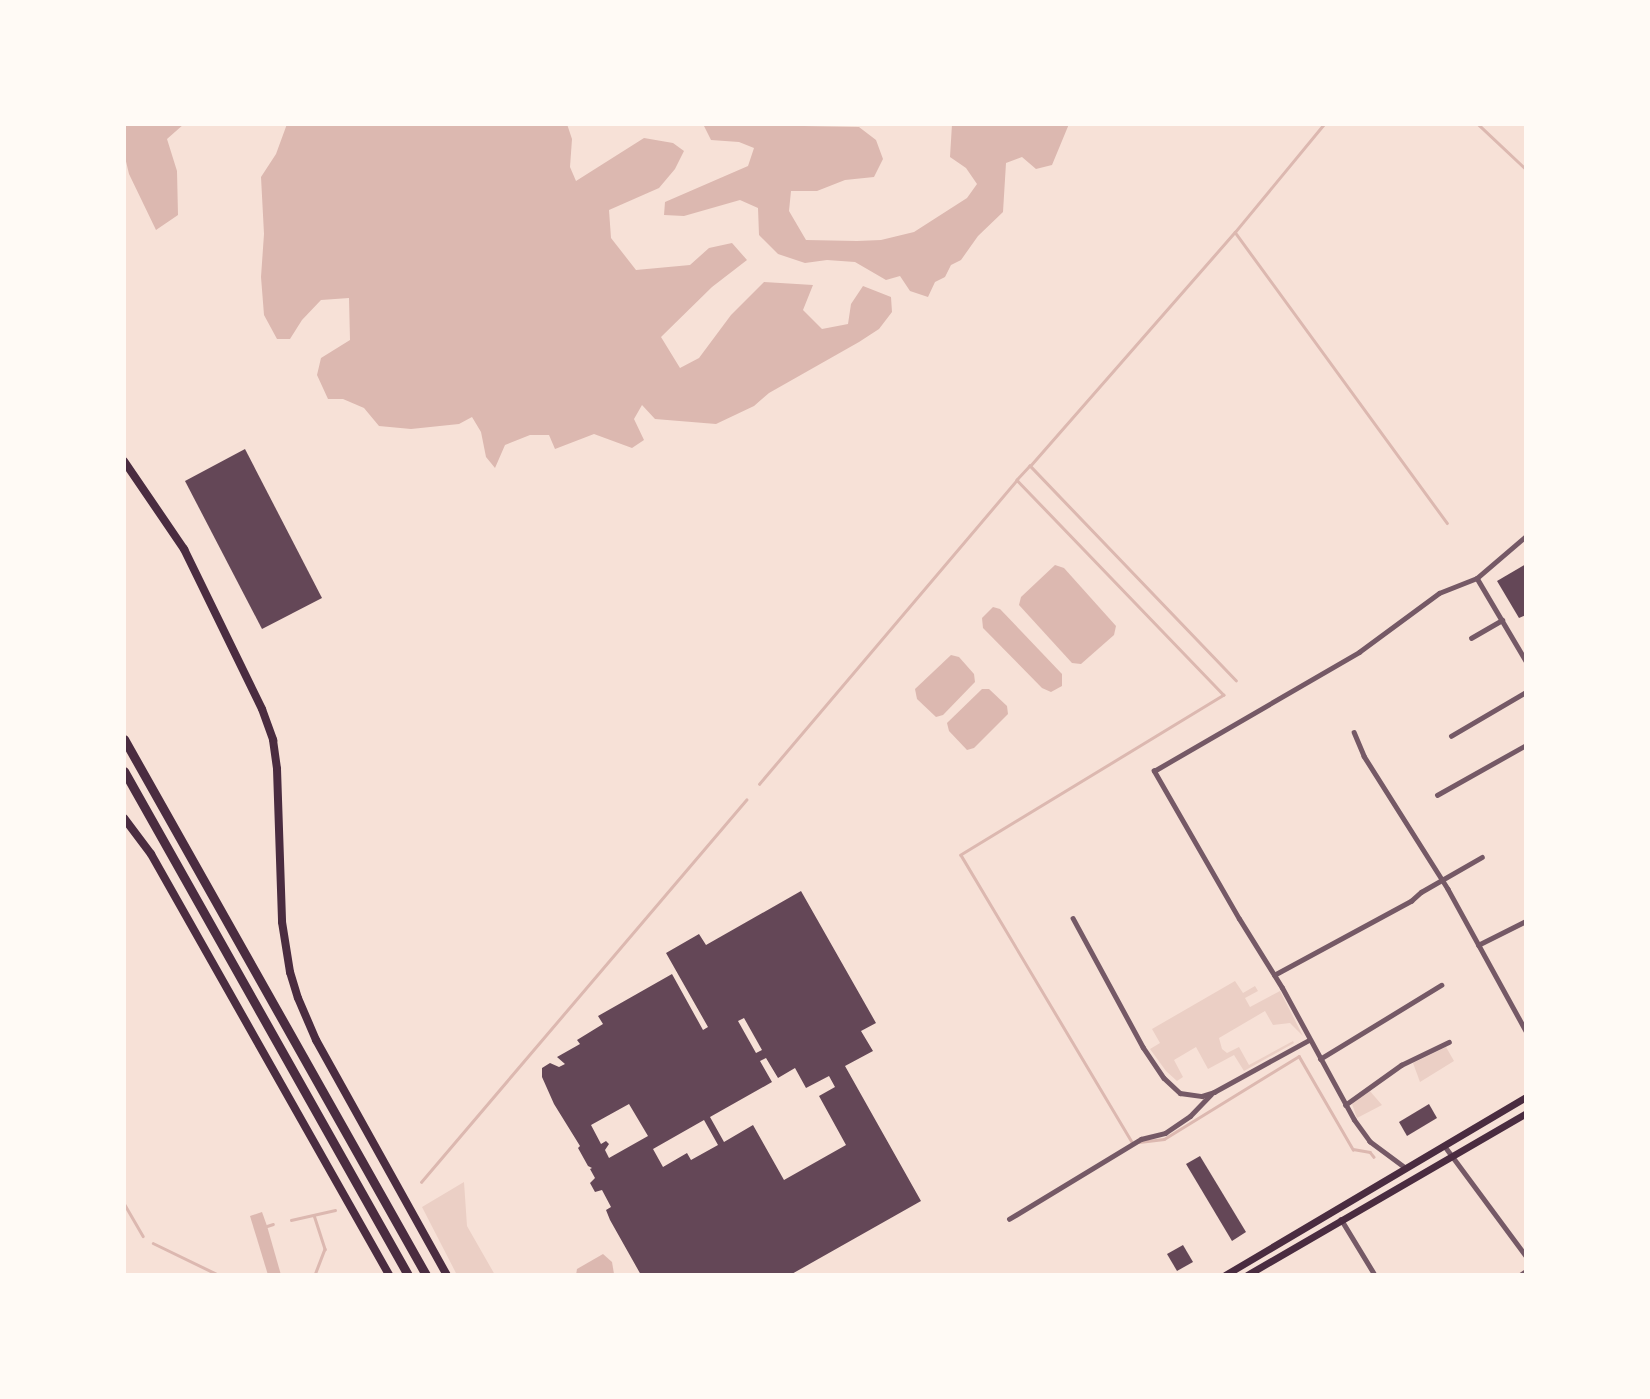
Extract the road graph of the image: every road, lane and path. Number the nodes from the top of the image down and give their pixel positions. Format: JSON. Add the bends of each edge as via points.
{"nodes":[{"id":1,"x":124,"y":461,"type":"edge"},
{"id":2,"x":1526,"y":536,"type":"edge"},
{"id":3,"x":1477,"y":578,"type":"junction"},
{"id":4,"x":1502,"y":620,"type":"junction"},
{"id":5,"x":1471,"y":638,"type":"dead end"},
{"id":6,"x":1526,"y":661,"type":"edge"},
{"id":7,"x":1526,"y":692,"type":"edge"},
{"id":8,"x":1354,"y":732,"type":"dead end"},
{"id":9,"x":1451,"y":736,"type":"dead end"},
{"id":10,"x":124,"y":739,"type":"edge"},
{"id":11,"x":1526,"y":745,"type":"edge"},
{"id":12,"x":124,"y":771,"type":"edge"},
{"id":13,"x":1437,"y":795,"type":"dead end"},
{"id":14,"x":124,"y":818,"type":"edge"},
{"id":15,"x":1482,"y":857,"type":"dead end"},
{"id":16,"x":1443,"y":880,"type":"junction"},
{"id":17,"x":1073,"y":918,"type":"dead end"},
{"id":18,"x":1526,"y":920,"type":"edge"},
{"id":19,"x":1478,"y":946,"type":"junction"},
{"id":20,"x":1274,"y":975,"type":"junction"},
{"id":21,"x":1441,"y":985,"type":"dead end"},
{"id":22,"x":1526,"y":1031,"type":"edge"},
{"id":23,"x":1309,"y":1040,"type":"junction"},
{"id":24,"x":1449,"y":1042,"type":"dead end"},
{"id":25,"x":1320,"y":1059,"type":"junction"},
{"id":26,"x":1212,"y":1093,"type":"junction"},
{"id":27,"x":1526,"y":1097,"type":"edge"},
{"id":28,"x":1345,"y":1105,"type":"junction"},
{"id":29,"x":1526,"y":1113,"type":"edge"},
{"id":30,"x":1444,"y":1145,"type":"junction"},
{"id":31,"x":1451,"y":1157,"type":"junction"},
{"id":32,"x":1405,"y":1168,"type":"junction"},
{"id":33,"x":1009,"y":1219,"type":"dead end"},
{"id":34,"x":1342,"y":1219,"type":"junction"},
{"id":35,"x":1526,"y":1256,"type":"edge"},
{"id":36,"x":1526,"y":1271,"type":"edge"},
{"id":37,"x":389,"y":1275,"type":"edge"},
{"id":38,"x":408,"y":1275,"type":"edge"},
{"id":39,"x":426,"y":1275,"type":"edge"},
{"id":40,"x":447,"y":1275,"type":"edge"},
{"id":41,"x":1225,"y":1275,"type":"edge"},
{"id":42,"x":1247,"y":1275,"type":"edge"},
{"id":43,"x":1375,"y":1275,"type":"edge"},
{"id":44,"x":1520,"y":1275,"type":"edge"}],
"edges":[{"from":1,"to":40,"type":"main road","via":[[184,550],[262,709],[277,769],[282,922],[298,998],[316,1040]]},
{"from":2,"to":3,"type":"street"},
{"from":3,"to":4,"type":"street"},
{"from":3,"to":20,"type":"street","via":[[1439,593],[1359,652],[1154,771]]},
{"from":4,"to":5,"type":"street"},
{"from":4,"to":6,"type":"street"},
{"from":7,"to":9,"type":"street"},
{"from":8,"to":16,"type":"street","via":[[1364,756]]},
{"from":10,"to":39,"type":"highway"},
{"from":11,"to":13,"type":"street"},
{"from":12,"to":38,"type":"highway"},
{"from":14,"to":37,"type":"main road","via":[[151,854]]},
{"from":15,"to":16,"type":"street"},
{"from":16,"to":19,"type":"street"},
{"from":16,"to":20,"type":"street"},
{"from":17,"to":26,"type":"street","via":[[1133,1031],[1164,1078],[1180,1093]]},
{"from":18,"to":19,"type":"street"},
{"from":19,"to":22,"type":"street"},
{"from":20,"to":23,"type":"street"},
{"from":21,"to":25,"type":"street"},
{"from":23,"to":25,"type":"street"},
{"from":23,"to":26,"type":"street"},
{"from":24,"to":28,"type":"street","via":[[1401,1065]]},
{"from":25,"to":28,"type":"street"},
{"from":26,"to":33,"type":"street","via":[[1165,1133],[1141,1139]]},
{"from":27,"to":30,"type":"main road"},
{"from":28,"to":32,"type":"street","via":[[1370,1142]]},
{"from":29,"to":31,"type":"main road"},
{"from":30,"to":31,"type":"street"},
{"from":30,"to":32,"type":"main road"},
{"from":31,"to":34,"type":"main road"},
{"from":31,"to":35,"type":"street"},
{"from":32,"to":41,"type":"main road"},
{"from":34,"to":42,"type":"main road"},
{"from":34,"to":43,"type":"street"},
{"from":36,"to":44,"type":"street"}]}
